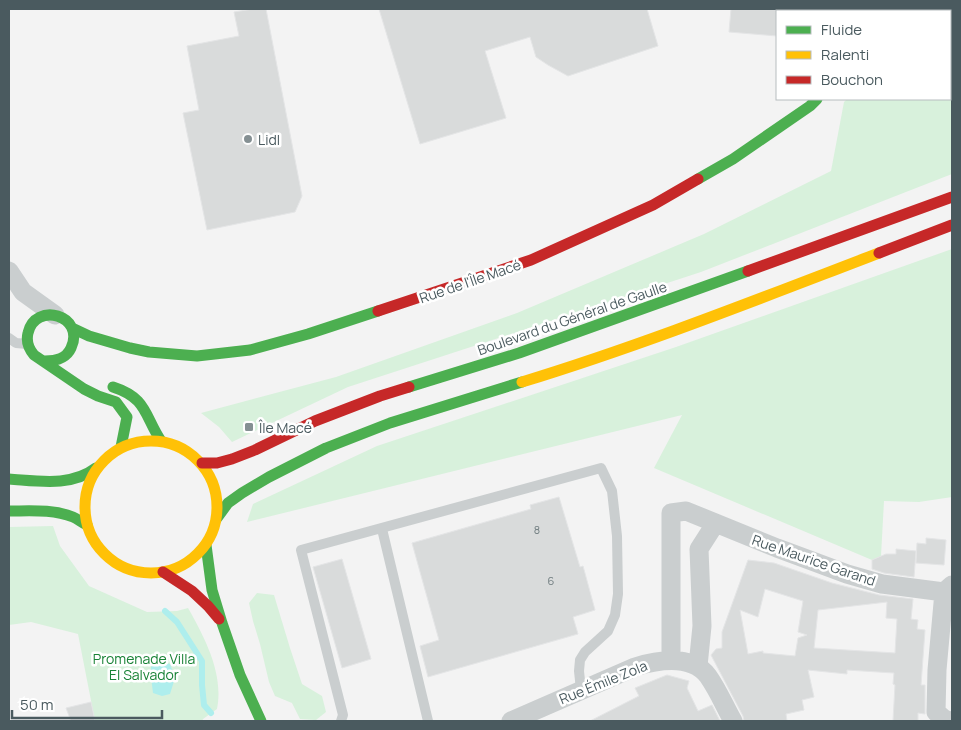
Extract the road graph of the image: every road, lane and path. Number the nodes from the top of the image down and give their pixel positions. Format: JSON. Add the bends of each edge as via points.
{"nodes":[{"id":1,"x":816,"y":100,"type":"edge"},
{"id":2,"x":952,"y":197,"type":"edge"},
{"id":3,"x":952,"y":226,"type":"edge"},
{"id":4,"x":9,"y":271,"type":"edge"},
{"id":5,"x":23,"y":292,"type":"junction"},
{"id":6,"x":54,"y":315,"type":"junction"},
{"id":7,"x":72,"y":328,"type":"junction"},
{"id":8,"x":89,"y":336,"type":"junction"},
{"id":9,"x":9,"y":338,"type":"edge"},
{"id":10,"x":28,"y":339,"type":"junction"},
{"id":11,"x":73,"y":344,"type":"junction"},
{"id":12,"x":76,"y":359,"type":"dead end"},
{"id":13,"x":45,"y":361,"type":"junction"},
{"id":14,"x":105,"y":386,"type":"dead end"},
{"id":15,"x":161,"y":441,"type":"junction"},
{"id":16,"x":121,"y":447,"type":"junction"},
{"id":17,"x":202,"y":463,"type":"junction"},
{"id":18,"x":96,"y":468,"type":"junction"},
{"id":19,"x":9,"y":479,"type":"edge"},
{"id":20,"x":9,"y":511,"type":"edge"},
{"id":21,"x":217,"y":518,"type":"junction"},
{"id":22,"x":715,"y":524,"type":"junction"},
{"id":23,"x":87,"y":525,"type":"junction"},
{"id":24,"x":382,"y":529,"type":"junction"},
{"id":25,"x":206,"y":544,"type":"junction"},
{"id":26,"x":163,"y":572,"type":"junction"},
{"id":27,"x":948,"y":588,"type":"edge"},
{"id":28,"x":222,"y":623,"type":"junction"},
{"id":29,"x":671,"y":660,"type":"junction"},
{"id":30,"x":698,"y":666,"type":"junction"},
{"id":31,"x":240,"y":674,"type":"junction"},
{"id":32,"x":581,"y":690,"type":"junction"},
{"id":33,"x":239,"y":700,"type":"dead end"},
{"id":34,"x":939,"y":718,"type":"edge"},
{"id":35,"x":261,"y":721,"type":"edge"},
{"id":36,"x":341,"y":721,"type":"edge"},
{"id":37,"x":428,"y":721,"type":"edge"},
{"id":38,"x":511,"y":721,"type":"edge"},
{"id":39,"x":733,"y":721,"type":"edge"}],
"edges":[{"from":1,"to":8,"type":"main road","name":"Rue de l'Île Macé","via":[[733,159],[654,205],[531,260],[400,304],[250,350],[197,356],[149,352]]},
{"from":2,"to":17,"type":"main road","name":"Boulevard du Général de Gaulle","via":[[519,353],[380,396],[232,459]]},
{"from":3,"to":21,"type":"main road","via":[[617,351],[390,423],[326,448],[242,493],[228,503]]},
{"from":4,"to":5,"type":"street"},
{"from":5,"to":6,"type":"street"},
{"from":5,"to":10,"type":"street"},
{"from":6,"to":7,"type":"main road","via":[[66,320]]},
{"from":6,"to":10,"type":"main road","via":[[38,318],[31,325]]},
{"from":7,"to":8,"type":"main road","name":"Rue de l'Île Macé"},
{"from":7,"to":11,"type":"main road"},
{"from":8,"to":11,"type":"main road"},
{"from":9,"to":10,"type":"lane","via":[[16,343]]},
{"from":10,"to":13,"type":"main road","via":[[32,353]]},
{"from":11,"to":12,"type":"main road"},
{"from":11,"to":13,"type":"main road","via":[[67,355],[59,360]]},
{"from":13,"to":16,"type":"main road","via":[[86,390],[120,406],[127,418]]},
{"from":14,"to":15,"type":"main road","via":[[125,391],[139,400]]},
{"from":15,"to":16,"type":"main road","via":[[133,442]]},
{"from":15,"to":17,"type":"main road","via":[[185,449]]},
{"from":16,"to":18,"type":"main road"},
{"from":17,"to":21,"type":"main road","via":[[216,493]]},
{"from":18,"to":19,"type":"main road","via":[[83,476],[60,481]]},
{"from":18,"to":23,"type":"main road","via":[[85,496]]},
{"from":20,"to":23,"type":"main road","via":[[58,514]]},
{"from":21,"to":25,"type":"main road"},
{"from":22,"to":27,"type":"street","name":"Rue Maurice Garand","via":[[882,584]]},
{"from":22,"to":29,"type":"street","name":"Rue Maurice Garand","via":[[686,511],[671,513]]},
{"from":22,"to":30,"type":"street","via":[[700,549],[702,626]]},
{"from":23,"to":26,"type":"main road","via":[[98,547],[116,563],[139,572]]},
{"from":24,"to":32,"type":"lane","via":[[601,468],[612,491],[618,594],[615,615],[608,631],[580,660]]},
{"from":24,"to":36,"type":"lane","via":[[301,550],[343,715]]},
{"from":24,"to":37,"type":"lane"},
{"from":25,"to":26,"type":"main road","via":[[194,558]]},
{"from":25,"to":28,"type":"main road","via":[[212,590]]},
{"from":26,"to":28,"type":"main road","via":[[192,591]]},
{"from":27,"to":34,"type":"street","name":"Rue Maurice Garand","via":[[937,670]]},
{"from":28,"to":31,"type":"main road"},
{"from":29,"to":30,"type":"street","name":"Rue Émile Zola"},
{"from":29,"to":32,"type":"street","name":"Rue Émile Zola","via":[[643,664]]},
{"from":30,"to":39,"type":"street","via":[[708,676]]},
{"from":31,"to":33,"type":"main road"},
{"from":31,"to":35,"type":"main road"},
{"from":32,"to":38,"type":"street","name":"Rue Émile Zola"}]}
